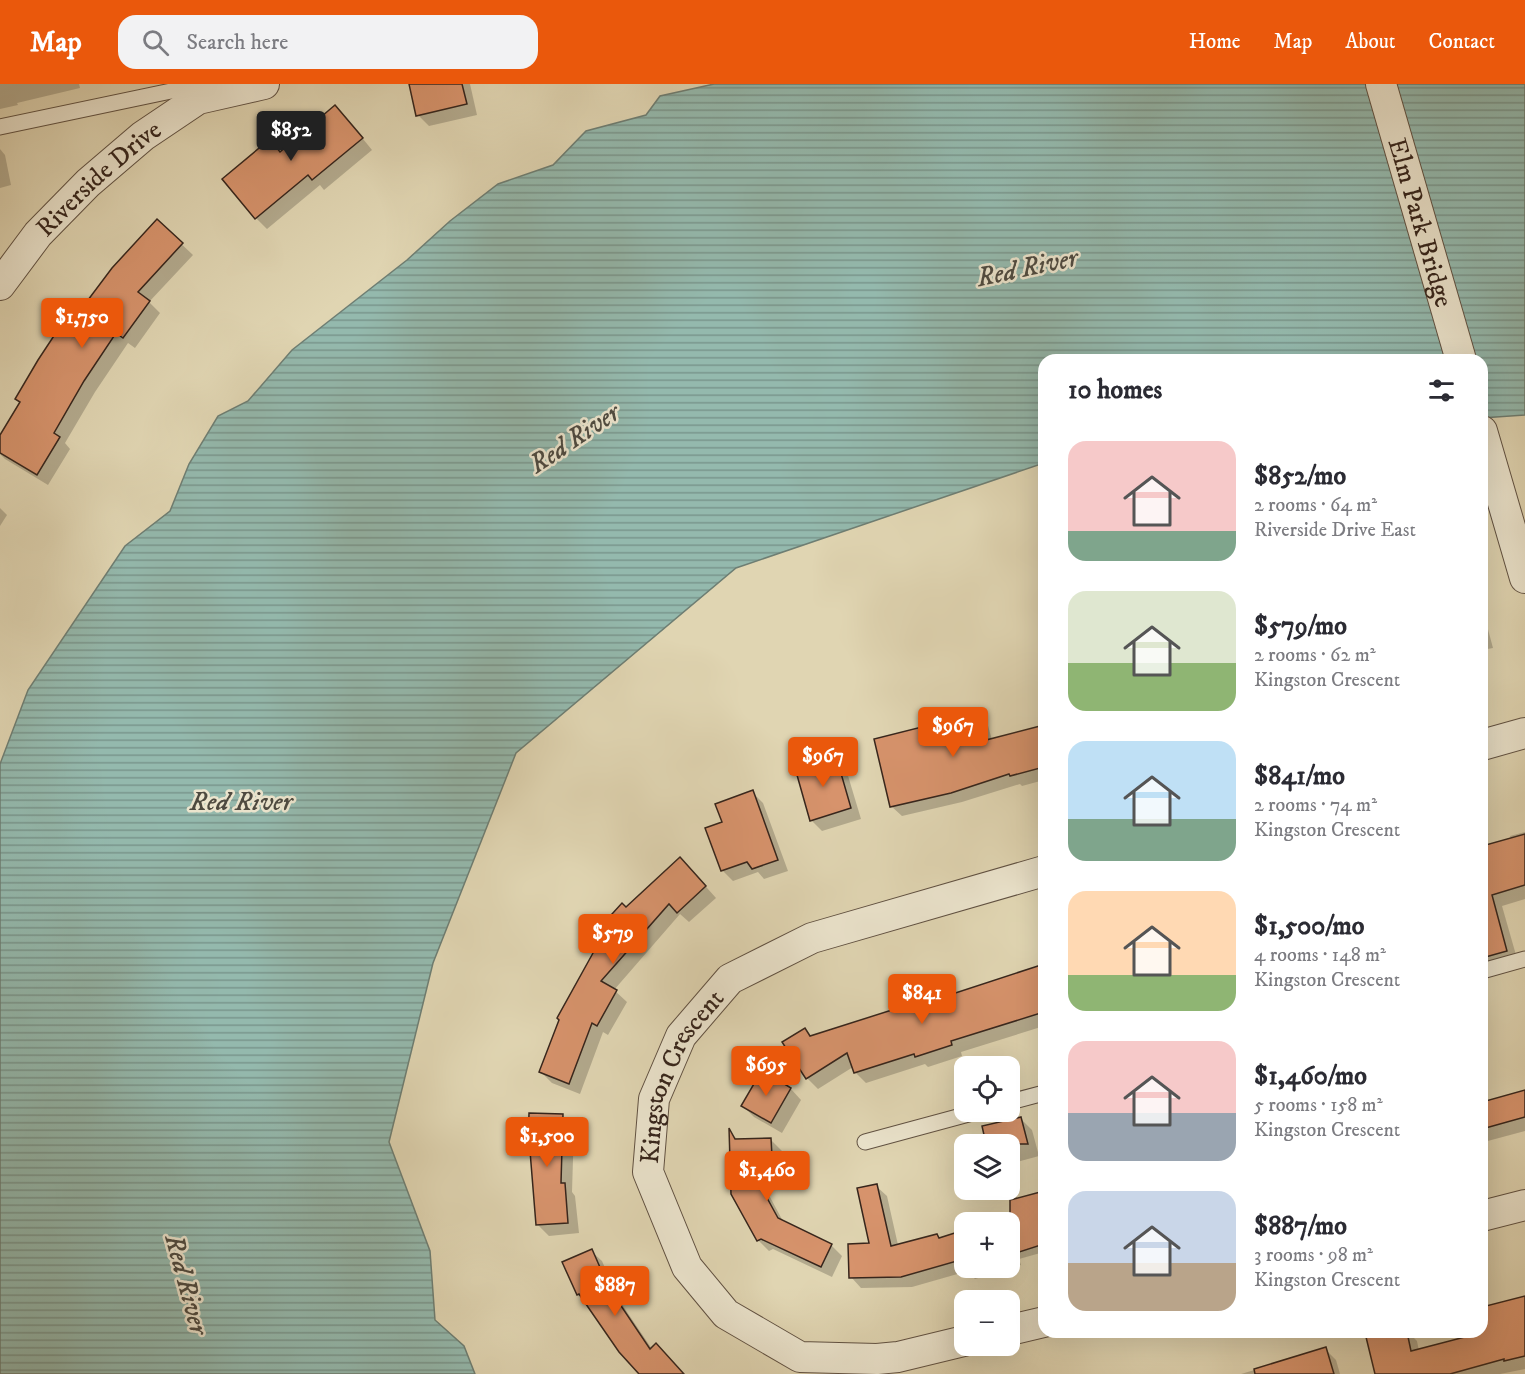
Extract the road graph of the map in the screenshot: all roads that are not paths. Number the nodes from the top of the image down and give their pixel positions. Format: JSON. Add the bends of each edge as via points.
{"nodes":[{"id":1,"x":264,"y":84,"type":"edge"},
{"id":2,"x":1381,"y":84,"type":"edge"},
{"id":3,"x":196,"y":89,"type":"edge"},
{"id":4,"x":0,"y":126,"type":"edge"},
{"id":5,"x":0,"y":285,"type":"edge"},
{"id":6,"x":1459,"y":354,"type":"edge"},
{"id":7,"x":1488,"y":452,"type":"edge"},
{"id":8,"x":1525,"y":578,"type":"edge"},
{"id":9,"x":1525,"y":733,"type":"edge"},
{"id":10,"x":1488,"y":743,"type":"edge"},
{"id":11,"x":1038,"y":873,"type":"edge"},
{"id":12,"x":1525,"y":959,"type":"edge"},
{"id":13,"x":1488,"y":969,"type":"edge"},
{"id":14,"x":1038,"y":1095,"type":"edge"},
{"id":15,"x":1020,"y":1099,"type":"edge"},
{"id":16,"x":954,"y":1118,"type":"edge"},
{"id":17,"x":864,"y":1143,"type":"dead end"},
{"id":18,"x":1525,"y":1205,"type":"edge"},
{"id":19,"x":1488,"y":1214,"type":"edge"},
{"id":20,"x":1038,"y":1323,"type":"edge"},
{"id":21,"x":1020,"y":1328,"type":"edge"},
{"id":22,"x":954,"y":1343,"type":"edge"}],
"edges":[{"from":1,"to":3,"type":"street"},
{"from":2,"to":6,"type":"street","name":"Elm Park Bridge"},
{"from":3,"to":4,"type":"lane"},
{"from":3,"to":5,"type":"street","name":"Riverside Drive","via":[[88,183],[38,234]]},
{"from":7,"to":8,"type":"street"},
{"from":9,"to":10,"type":"street"},
{"from":11,"to":22,"type":"street","name":"Kingston Crescent","via":[[812,938],[730,979],[681,1036],[654,1099],[648,1172],[687,1267],[726,1314],[800,1357],[877,1359]]},
{"from":12,"to":13,"type":"lane"},
{"from":14,"to":15,"type":"lane"},
{"from":16,"to":17,"type":"lane"},
{"from":18,"to":19,"type":"street"},
{"from":20,"to":21,"type":"street"}]}
